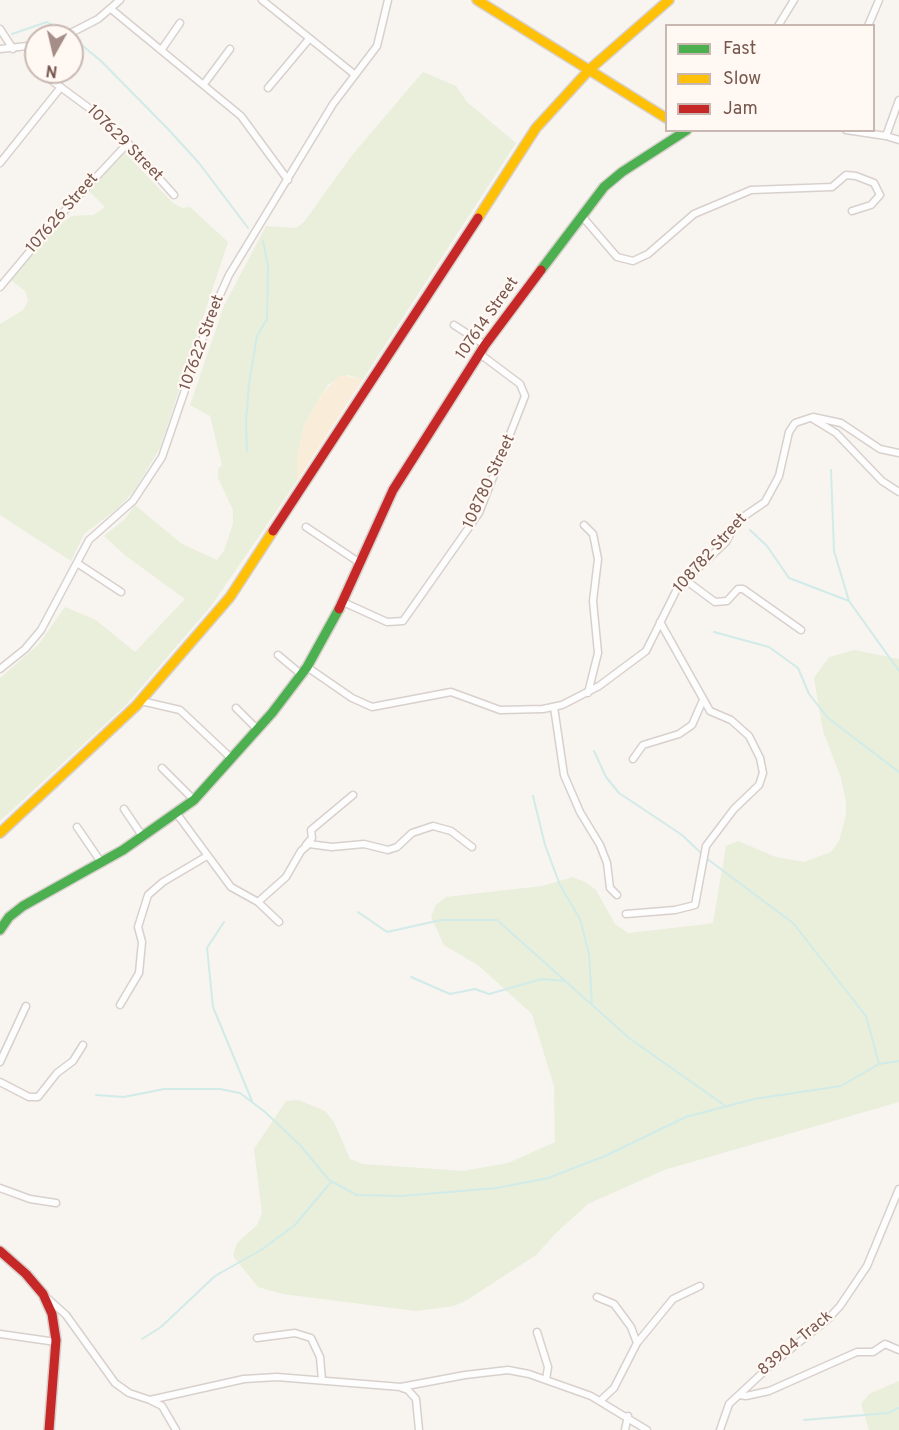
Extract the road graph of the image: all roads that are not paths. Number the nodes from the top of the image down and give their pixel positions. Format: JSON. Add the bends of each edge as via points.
{"nodes":[{"id":1,"x":120,"y":0,"type":"edge"},
{"id":2,"x":262,"y":0,"type":"edge"},
{"id":3,"x":275,"y":0,"type":"edge"},
{"id":4,"x":388,"y":0,"type":"edge"},
{"id":5,"x":477,"y":0,"type":"edge"},
{"id":6,"x":669,"y":0,"type":"edge"},
{"id":7,"x":794,"y":0,"type":"edge"},
{"id":8,"x":879,"y":0,"type":"edge"},
{"id":9,"x":271,"y":7,"type":"junction"},
{"id":10,"x":111,"y":9,"type":"junction"},
{"id":11,"x":180,"y":23,"type":"dead end"},
{"id":12,"x":779,"y":24,"type":"edge"},
{"id":13,"x":869,"y":24,"type":"edge"},
{"id":14,"x":84,"y":25,"type":"edge"},
{"id":15,"x":2,"y":32,"type":"edge"},
{"id":16,"x":309,"y":39,"type":"junction"},
{"id":17,"x":24,"y":48,"type":"edge"},
{"id":18,"x":0,"y":49,"type":"edge"},
{"id":19,"x":13,"y":49,"type":"junction"},
{"id":20,"x":162,"y":49,"type":"junction"},
{"id":21,"x":230,"y":49,"type":"dead end"},
{"id":22,"x":590,"y":69,"type":"junction"},
{"id":23,"x":354,"y":74,"type":"junction"},
{"id":24,"x":58,"y":84,"type":"edge"},
{"id":25,"x":204,"y":84,"type":"junction"},
{"id":26,"x":61,"y":87,"type":"junction"},
{"id":27,"x":268,"y":88,"type":"dead end"},
{"id":28,"x":899,"y":100,"type":"edge"},
{"id":29,"x":665,"y":117,"type":"edge"},
{"id":30,"x":684,"y":132,"type":"edge"},
{"id":31,"x":859,"y":132,"type":"edge"},
{"id":32,"x":886,"y":136,"type":"junction"},
{"id":33,"x":899,"y":140,"type":"edge"},
{"id":34,"x":128,"y":143,"type":"junction"},
{"id":35,"x":0,"y":163,"type":"edge"},
{"id":36,"x":288,"y":180,"type":"junction"},
{"id":37,"x":174,"y":195,"type":"dead end"},
{"id":38,"x":852,"y":211,"type":"dead end"},
{"id":39,"x":581,"y":215,"type":"junction"},
{"id":40,"x":0,"y":287,"type":"edge"},
{"id":41,"x":454,"y":325,"type":"dead end"},
{"id":42,"x":482,"y":349,"type":"junction"},
{"id":43,"x":810,"y":417,"type":"junction"},
{"id":44,"x":899,"y":453,"type":"edge"},
{"id":45,"x":899,"y":492,"type":"edge"},
{"id":46,"x":584,"y":525,"type":"dead end"},
{"id":47,"x":306,"y":527,"type":"dead end"},
{"id":48,"x":77,"y":563,"type":"junction"},
{"id":49,"x":360,"y":563,"type":"junction"},
{"id":50,"x":684,"y":579,"type":"junction"},
{"id":51,"x":121,"y":592,"type":"dead end"},
{"id":52,"x":343,"y":602,"type":"junction"},
{"id":53,"x":660,"y":621,"type":"junction"},
{"id":54,"x":801,"y":630,"type":"dead end"},
{"id":55,"x":278,"y":655,"type":"dead end"},
{"id":56,"x":0,"y":669,"type":"edge"},
{"id":57,"x":305,"y":671,"type":"junction"},
{"id":58,"x":588,"y":693,"type":"junction"},
{"id":59,"x":703,"y":700,"type":"junction"},
{"id":60,"x":141,"y":701,"type":"junction"},
{"id":61,"x":554,"y":707,"type":"junction"},
{"id":62,"x":236,"y":708,"type":"dead end"},
{"id":63,"x":257,"y":729,"type":"junction"},
{"id":64,"x":231,"y":758,"type":"junction"},
{"id":65,"x":633,"y":759,"type":"dead end"},
{"id":66,"x":162,"y":768,"type":"dead end"},
{"id":67,"x":353,"y":795,"type":"dead end"},
{"id":68,"x":194,"y":800,"type":"junction"},
{"id":69,"x":124,"y":809,"type":"dead end"},
{"id":70,"x":177,"y":814,"type":"junction"},
{"id":71,"x":77,"y":827,"type":"dead end"},
{"id":72,"x":0,"y":833,"type":"edge"},
{"id":73,"x":143,"y":837,"type":"junction"},
{"id":74,"x":472,"y":847,"type":"dead end"},
{"id":75,"x":304,"y":848,"type":"junction"},
{"id":76,"x":207,"y":855,"type":"junction"},
{"id":77,"x":101,"y":862,"type":"junction"},
{"id":78,"x":617,"y":894,"type":"dead end"},
{"id":79,"x":258,"y":902,"type":"junction"},
{"id":80,"x":626,"y":914,"type":"dead end"},
{"id":81,"x":279,"y":922,"type":"dead end"},
{"id":82,"x":0,"y":930,"type":"edge"},
{"id":83,"x":120,"y":1005,"type":"dead end"},
{"id":84,"x":26,"y":1006,"type":"dead end"},
{"id":85,"x":83,"y":1045,"type":"dead end"},
{"id":86,"x":0,"y":1062,"type":"edge"},
{"id":87,"x":0,"y":1082,"type":"edge"},
{"id":88,"x":0,"y":1188,"type":"edge"},
{"id":89,"x":899,"y":1189,"type":"edge"},
{"id":90,"x":56,"y":1203,"type":"dead end"},
{"id":91,"x":0,"y":1251,"type":"edge"},
{"id":92,"x":700,"y":1286,"type":"dead end"},
{"id":93,"x":43,"y":1294,"type":"junction"},
{"id":94,"x":597,"y":1297,"type":"dead end"},
{"id":95,"x":537,"y":1332,"type":"dead end"},
{"id":96,"x":0,"y":1334,"type":"edge"},
{"id":97,"x":257,"y":1338,"type":"dead end"},
{"id":98,"x":56,"y":1342,"type":"junction"},
{"id":99,"x":637,"y":1343,"type":"junction"},
{"id":100,"x":899,"y":1350,"type":"edge"},
{"id":101,"x":322,"y":1380,"type":"junction"},
{"id":102,"x":546,"y":1380,"type":"junction"},
{"id":103,"x":401,"y":1387,"type":"junction"},
{"id":104,"x":739,"y":1395,"type":"junction"},
{"id":105,"x":150,"y":1400,"type":"junction"},
{"id":106,"x":600,"y":1401,"type":"junction"},
{"id":107,"x":628,"y":1416,"type":"junction"},
{"id":108,"x":49,"y":1430,"type":"edge"},
{"id":109,"x":176,"y":1430,"type":"edge"},
{"id":110,"x":419,"y":1430,"type":"edge"},
{"id":111,"x":625,"y":1430,"type":"edge"},
{"id":112,"x":647,"y":1430,"type":"edge"},
{"id":113,"x":720,"y":1430,"type":"edge"}],
"edges":[{"from":1,"to":10,"type":"street"},
{"from":2,"to":9,"type":"street"},
{"from":3,"to":9,"type":"street"},
{"from":4,"to":23,"type":"street","name":"107622 Street","via":[[380,41]]},
{"from":5,"to":22,"type":"street"},
{"from":6,"to":22,"type":"street"},
{"from":7,"to":12,"type":"street"},
{"from":8,"to":13,"type":"street"},
{"from":9,"to":16,"type":"street"},
{"from":10,"to":14,"type":"street"},
{"from":10,"to":20,"type":"street"},
{"from":11,"to":20,"type":"street"},
{"from":15,"to":19,"type":"street"},
{"from":16,"to":23,"type":"street"},
{"from":16,"to":27,"type":"street"},
{"from":17,"to":19,"type":"street"},
{"from":18,"to":19,"type":"street"},
{"from":20,"to":25,"type":"street"},
{"from":21,"to":25,"type":"street"},
{"from":22,"to":29,"type":"street"},
{"from":22,"to":60,"type":"street","via":[[536,128],[230,597]]},
{"from":23,"to":36,"type":"street","name":"107622 Street"},
{"from":24,"to":26,"type":"street","name":"107629 Street"},
{"from":25,"to":36,"type":"street","via":[[241,116]]},
{"from":26,"to":34,"type":"street","name":"107629 Street"},
{"from":26,"to":35,"type":"street"},
{"from":28,"to":32,"type":"street"},
{"from":30,"to":39,"type":"street","name":"107614 Street","via":[[621,172]]},
{"from":31,"to":32,"type":"street"},
{"from":32,"to":33,"type":"street"},
{"from":34,"to":37,"type":"street","name":"107629 Street"},
{"from":34,"to":40,"type":"street","name":"107626 Street"},
{"from":36,"to":48,"type":"street","name":"107622 Street","via":[[230,275],[210,316],[162,457],[126,509],[89,540]]},
{"from":38,"to":39,"type":"street","via":[[871,205],[880,195],[874,183],[846,175],[833,186],[751,190],[694,214],[648,254],[633,261],[617,257]]},
{"from":39,"to":42,"type":"street","name":"107614 Street"},
{"from":41,"to":42,"type":"street"},
{"from":42,"to":49,"type":"street","name":"107614 Street","via":[[393,490]]},
{"from":42,"to":52,"type":"street","name":"108780 Street","via":[[520,384],[525,396],[479,513],[403,621],[387,622]]},
{"from":43,"to":44,"type":"street","via":[[840,423],[871,445]]},
{"from":43,"to":45,"type":"street","via":[[836,434],[882,481]]},
{"from":43,"to":50,"type":"street","name":"108782 Street","via":[[795,423],[789,432],[783,467],[765,502],[737,521],[726,542]]},
{"from":46,"to":58,"type":"street","via":[[593,534],[598,559],[593,601],[598,653]]},
{"from":47,"to":49,"type":"street"},
{"from":48,"to":51,"type":"street"},
{"from":48,"to":56,"type":"street","name":"107622 Street","via":[[41,630]]},
{"from":49,"to":52,"type":"street","name":"107614 Street"},
{"from":50,"to":53,"type":"street","name":"108782 Street"},
{"from":50,"to":54,"type":"street","via":[[715,602],[725,602],[743,589]]},
{"from":52,"to":57,"type":"street","name":"107614 Street"},
{"from":53,"to":58,"type":"street","name":"108782 Street","via":[[639,658]]},
{"from":53,"to":59,"type":"street"},
{"from":55,"to":57,"type":"street"},
{"from":57,"to":61,"type":"street","name":"108782 Street","via":[[372,707],[451,692],[494,709]]},
{"from":57,"to":63,"type":"street","name":"107614 Street"},
{"from":58,"to":61,"type":"street","name":"108782 Street"},
{"from":59,"to":65,"type":"street","via":[[692,726],[643,745]]},
{"from":59,"to":80,"type":"street","via":[[711,713],[731,720],[749,735],[760,758],[762,779],[706,846],[695,905]]},
{"from":60,"to":64,"type":"street","via":[[180,710]]},
{"from":60,"to":72,"type":"street"},
{"from":61,"to":78,"type":"street","via":[[564,775],[600,844],[610,888]]},
{"from":62,"to":63,"type":"street"},
{"from":63,"to":64,"type":"street","name":"107614 Street"},
{"from":64,"to":68,"type":"street","name":"107614 Street"},
{"from":66,"to":68,"type":"street"},
{"from":67,"to":75,"type":"street","via":[[311,830],[312,838]]},
{"from":68,"to":70,"type":"street","name":"107614 Street"},
{"from":69,"to":73,"type":"street"},
{"from":70,"to":73,"type":"street","name":"107614 Street"},
{"from":70,"to":76,"type":"street"},
{"from":71,"to":77,"type":"street"},
{"from":73,"to":77,"type":"street","name":"107614 Street"},
{"from":74,"to":75,"type":"street","via":[[451,831],[433,826],[412,833],[388,850],[364,844],[313,844]]},
{"from":75,"to":79,"type":"street","via":[[286,877]]},
{"from":76,"to":79,"type":"street","via":[[231,887]]},
{"from":76,"to":83,"type":"street","via":[[148,895],[138,927],[142,942],[139,973]]},
{"from":77,"to":82,"type":"street","name":"107614 Street","via":[[23,906]]},
{"from":79,"to":81,"type":"street"},
{"from":84,"to":86,"type":"street"},
{"from":85,"to":87,"type":"street","via":[[38,1097],[29,1097]]},
{"from":88,"to":90,"type":"street"},
{"from":89,"to":104,"type":"street","name":"83904 Track","via":[[867,1266],[840,1306]]},
{"from":91,"to":93,"type":"street"},
{"from":92,"to":99,"type":"street","via":[[676,1296]]},
{"from":93,"to":98,"type":"street","via":[[52,1314]]},
{"from":93,"to":105,"type":"street","via":[[61,1309],[115,1383]]},
{"from":94,"to":99,"type":"street","via":[[609,1300],[618,1310]]},
{"from":95,"to":102,"type":"street","via":[[548,1366]]},
{"from":96,"to":98,"type":"street"},
{"from":97,"to":101,"type":"street","via":[[295,1333],[311,1338],[320,1357]]},
{"from":98,"to":108,"type":"street"},
{"from":99,"to":106,"type":"street","via":[[614,1388]]},
{"from":100,"to":104,"type":"street","via":[[888,1344],[873,1352],[861,1351],[769,1391]]},
{"from":101,"to":103,"type":"street"},
{"from":101,"to":105,"type":"street","via":[[244,1379]]},
{"from":102,"to":103,"type":"street","via":[[497,1370]]},
{"from":102,"to":106,"type":"street"},
{"from":103,"to":110,"type":"street","via":[[416,1399]]},
{"from":104,"to":113,"type":"street","name":"83904 Track","via":[[726,1409]]},
{"from":105,"to":109,"type":"street","via":[[162,1406]]},
{"from":106,"to":107,"type":"street"},
{"from":107,"to":111,"type":"street"},
{"from":107,"to":112,"type":"street"}]}
